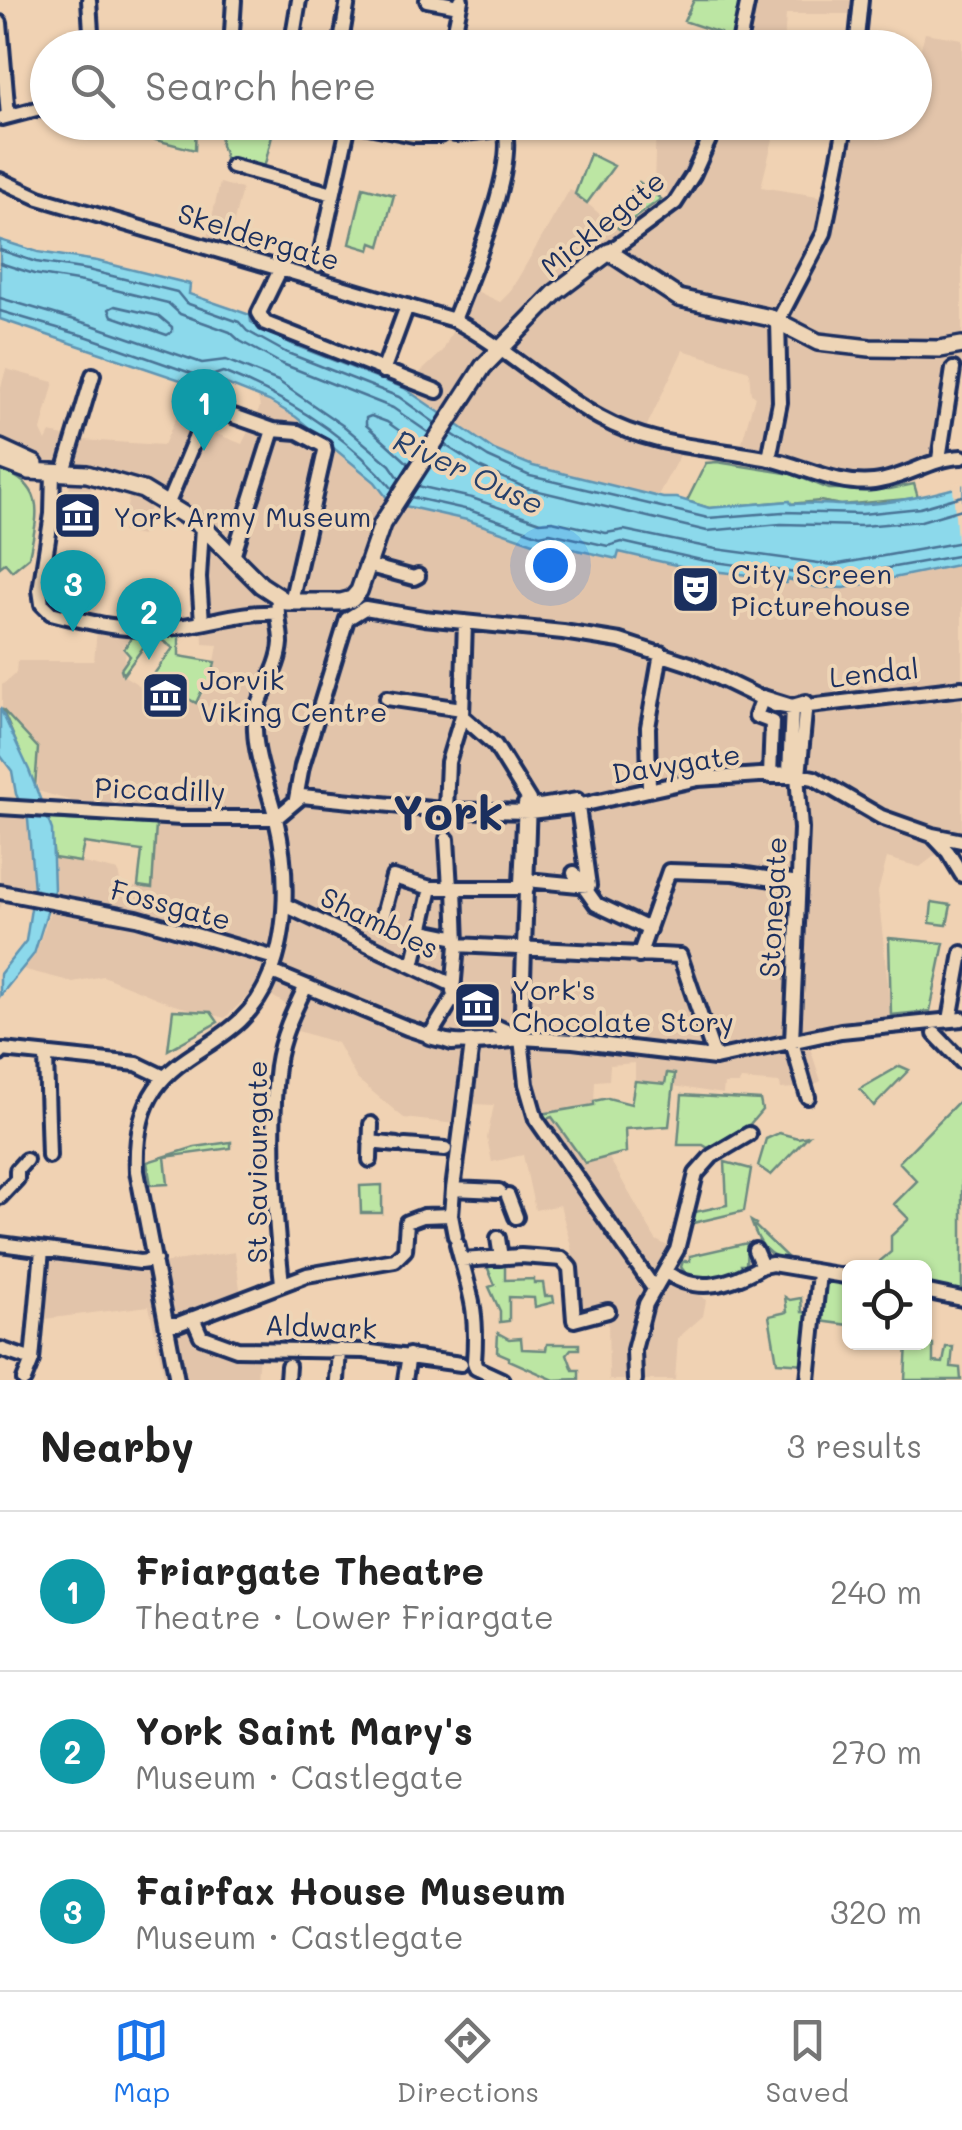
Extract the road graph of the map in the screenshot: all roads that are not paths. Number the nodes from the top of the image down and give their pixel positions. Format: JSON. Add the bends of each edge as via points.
{"nodes":[{"id":1,"x":89,"y":0,"type":"edge"},
{"id":2,"x":234,"y":0,"type":"edge"},
{"id":3,"x":299,"y":0,"type":"edge"},
{"id":4,"x":348,"y":0,"type":"edge"},
{"id":5,"x":427,"y":0,"type":"edge"},
{"id":6,"x":748,"y":0,"type":"edge"},
{"id":7,"x":861,"y":0,"type":"edge"},
{"id":8,"x":460,"y":3,"type":"edge"},
{"id":9,"x":0,"y":23,"type":"edge"},
{"id":10,"x":91,"y":30,"type":"edge"},
{"id":11,"x":233,"y":30,"type":"edge"},
{"id":12,"x":294,"y":30,"type":"edge"},
{"id":13,"x":343,"y":30,"type":"edge"},
{"id":14,"x":454,"y":30,"type":"edge"},
{"id":15,"x":742,"y":30,"type":"edge"},
{"id":16,"x":858,"y":30,"type":"edge"},
{"id":17,"x":30,"y":110,"type":"edge"},
{"id":18,"x":4,"y":117,"type":"edge"},
{"id":19,"x":345,"y":140,"type":"edge"},
{"id":20,"x":505,"y":140,"type":"edge"},
{"id":21,"x":710,"y":140,"type":"edge"},
{"id":22,"x":842,"y":140,"type":"edge"},
{"id":23,"x":232,"y":166,"type":"dead end"},
{"id":24,"x":0,"y":180,"type":"edge"},
{"id":25,"x":7,"y":188,"type":"edge"},
{"id":26,"x":334,"y":194,"type":"junction"},
{"id":27,"x":609,"y":252,"type":"junction"},
{"id":28,"x":318,"y":265,"type":"dead end"},
{"id":29,"x":281,"y":268,"type":"junction"},
{"id":30,"x":407,"y":306,"type":"junction"},
{"id":31,"x":454,"y":320,"type":"junction"},
{"id":32,"x":778,"y":320,"type":"junction"},
{"id":33,"x":962,"y":346,"type":"edge"},
{"id":34,"x":498,"y":348,"type":"junction"},
{"id":35,"x":940,"y":350,"type":"junction"},
{"id":36,"x":958,"y":362,"type":"edge"},
{"id":37,"x":383,"y":372,"type":"junction"},
{"id":38,"x":93,"y":375,"type":"dead end"},
{"id":39,"x":437,"y":391,"type":"dead end"},
{"id":40,"x":273,"y":430,"type":"junction"},
{"id":41,"x":0,"y":448,"type":"edge"},
{"id":42,"x":959,"y":457,"type":"edge"},
{"id":43,"x":769,"y":459,"type":"junction"},
{"id":44,"x":938,"y":459,"type":"junction"},
{"id":45,"x":0,"y":460,"type":"edge"},
{"id":46,"x":58,"y":472,"type":"junction"},
{"id":47,"x":168,"y":503,"type":"junction"},
{"id":48,"x":202,"y":526,"type":"junction"},
{"id":49,"x":233,"y":557,"type":"junction"},
{"id":50,"x":366,"y":565,"type":"junction"},
{"id":51,"x":418,"y":576,"type":"dead end"},
{"id":52,"x":356,"y":601,"type":"junction"},
{"id":53,"x":282,"y":605,"type":"junction"},
{"id":54,"x":202,"y":622,"type":"junction"},
{"id":55,"x":465,"y":622,"type":"junction"},
{"id":56,"x":661,"y":653,"type":"junction"},
{"id":57,"x":962,"y":688,"type":"edge"},
{"id":58,"x":387,"y":698,"type":"dead end"},
{"id":59,"x":762,"y":698,"type":"junction"},
{"id":60,"x":799,"y":706,"type":"junction"},
{"id":61,"x":462,"y":713,"type":"junction"},
{"id":62,"x":770,"y":774,"type":"junction"},
{"id":63,"x":796,"y":774,"type":"junction"},
{"id":64,"x":649,"y":789,"type":"junction"},
{"id":65,"x":296,"y":798,"type":"junction"},
{"id":66,"x":575,"y":806,"type":"junction"},
{"id":67,"x":0,"y":807,"type":"edge"},
{"id":68,"x":446,"y":810,"type":"junction"},
{"id":69,"x":528,"y":810,"type":"junction"},
{"id":70,"x":276,"y":818,"type":"junction"},
{"id":71,"x":932,"y":835,"type":"junction"},
{"id":72,"x":447,"y":839,"type":"dead end"},
{"id":73,"x":962,"y":840,"type":"edge"},
{"id":74,"x":574,"y":874,"type":"junction"},
{"id":75,"x":962,"y":874,"type":"edge"},
{"id":76,"x":528,"y":879,"type":"junction"},
{"id":77,"x":798,"y":883,"type":"junction"},
{"id":78,"x":586,"y":886,"type":"junction"},
{"id":79,"x":431,"y":888,"type":"junction"},
{"id":80,"x":453,"y":888,"type":"junction"},
{"id":81,"x":0,"y":892,"type":"edge"},
{"id":82,"x":285,"y":905,"type":"junction"},
{"id":83,"x":382,"y":916,"type":"dead end"},
{"id":84,"x":648,"y":929,"type":"junction"},
{"id":85,"x":424,"y":930,"type":"junction"},
{"id":86,"x":457,"y":942,"type":"junction"},
{"id":87,"x":525,"y":949,"type":"junction"},
{"id":88,"x":962,"y":953,"type":"edge"},
{"id":89,"x":640,"y":956,"type":"junction"},
{"id":90,"x":274,"y":965,"type":"junction"},
{"id":91,"x":414,"y":966,"type":"junction"},
{"id":92,"x":454,"y":984,"type":"junction"},
{"id":93,"x":306,"y":986,"type":"junction"},
{"id":94,"x":956,"y":1020,"type":"edge"},
{"id":95,"x":430,"y":1037,"type":"junction"},
{"id":96,"x":520,"y":1038,"type":"junction"},
{"id":97,"x":501,"y":1040,"type":"junction"},
{"id":98,"x":792,"y":1042,"type":"junction"},
{"id":99,"x":472,"y":1044,"type":"junction"},
{"id":100,"x":0,"y":1054,"type":"edge"},
{"id":101,"x":46,"y":1056,"type":"junction"},
{"id":102,"x":715,"y":1058,"type":"junction"},
{"id":103,"x":962,"y":1062,"type":"edge"},
{"id":104,"x":162,"y":1076,"type":"junction"},
{"id":105,"x":808,"y":1097,"type":"dead end"},
{"id":106,"x":372,"y":1124,"type":"dead end"},
{"id":107,"x":749,"y":1134,"type":"dead end"},
{"id":108,"x":370,"y":1142,"type":"junction"},
{"id":109,"x":452,"y":1150,"type":"junction"},
{"id":110,"x":50,"y":1156,"type":"dead end"},
{"id":111,"x":26,"y":1160,"type":"dead end"},
{"id":112,"x":370,"y":1160,"type":"dead end"},
{"id":113,"x":453,"y":1189,"type":"junction"},
{"id":114,"x":0,"y":1198,"type":"edge"},
{"id":115,"x":451,"y":1215,"type":"junction"},
{"id":116,"x":516,"y":1218,"type":"dead end"},
{"id":117,"x":498,"y":1238,"type":"dead end"},
{"id":118,"x":0,"y":1244,"type":"edge"},
{"id":119,"x":42,"y":1250,"type":"junction"},
{"id":120,"x":755,"y":1250,"type":"dead end"},
{"id":121,"x":501,"y":1258,"type":"junction"},
{"id":122,"x":155,"y":1260,"type":"junction"},
{"id":123,"x":462,"y":1260,"type":"junction"},
{"id":124,"x":762,"y":1266,"type":"junction"},
{"id":125,"x":666,"y":1272,"type":"junction"},
{"id":126,"x":819,"y":1272,"type":"junction"},
{"id":127,"x":842,"y":1276,"type":"edge"},
{"id":128,"x":282,"y":1283,"type":"junction"},
{"id":129,"x":653,"y":1287,"type":"junction"},
{"id":130,"x":932,"y":1293,"type":"edge"},
{"id":131,"x":962,"y":1299,"type":"edge"},
{"id":132,"x":608,"y":1311,"type":"dead end"},
{"id":133,"x":193,"y":1318,"type":"junction"},
{"id":134,"x":168,"y":1324,"type":"junction"},
{"id":135,"x":5,"y":1350,"type":"edge"},
{"id":136,"x":338,"y":1350,"type":"junction"},
{"id":137,"x":409,"y":1355,"type":"junction"},
{"id":138,"x":32,"y":1360,"type":"junction"},
{"id":139,"x":288,"y":1362,"type":"edge"},
{"id":140,"x":461,"y":1364,"type":"dead end"},
{"id":141,"x":808,"y":1376,"type":"edge"},
{"id":142,"x":24,"y":1380,"type":"edge"},
{"id":143,"x":177,"y":1380,"type":"edge"},
{"id":144,"x":336,"y":1380,"type":"edge"},
{"id":145,"x":406,"y":1380,"type":"edge"},
{"id":146,"x":502,"y":1380,"type":"edge"},
{"id":147,"x":634,"y":1380,"type":"edge"}],
"edges":[{"from":1,"to":10,"type":"street"},
{"from":2,"to":11,"type":"street"},
{"from":3,"to":12,"type":"street"},
{"from":4,"to":13,"type":"street"},
{"from":5,"to":8,"type":"street"},
{"from":6,"to":15,"type":"street"},
{"from":7,"to":16,"type":"street"},
{"from":8,"to":14,"type":"street"},
{"from":9,"to":18,"type":"street"},
{"from":17,"to":18,"type":"street"},
{"from":19,"to":26,"type":"street"},
{"from":20,"to":31,"type":"street","via":[[498,198]]},
{"from":21,"to":27,"type":"street","name":"Micklegate","via":[[675,202]]},
{"from":22,"to":32,"type":"street","via":[[824,232]]},
{"from":23,"to":26,"type":"street"},
{"from":24,"to":25,"type":"street","name":"Skeldergate"},
{"from":25,"to":29,"type":"street","name":"Skeldergate"},
{"from":26,"to":28,"type":"street"},
{"from":27,"to":32,"type":"main road","via":[[680,298]]},
{"from":27,"to":34,"type":"main road","name":"Micklegate"},
{"from":29,"to":30,"type":"street","name":"Skeldergate"},
{"from":29,"to":37,"type":"street","via":[[259,312],[265,323]]},
{"from":30,"to":31,"type":"street","name":"Skeldergate"},
{"from":30,"to":37,"type":"street"},
{"from":31,"to":34,"type":"street","name":"Skeldergate"},
{"from":32,"to":35,"type":"main road","via":[[818,342],[846,348]]},
{"from":32,"to":43,"type":"street","via":[[780,402]]},
{"from":33,"to":35,"type":"main road"},
{"from":34,"to":43,"type":"street","name":"Skeldergate","via":[[601,419],[646,438]]},
{"from":34,"to":50,"type":"main road","name":"Micklegate","via":[[395,502]]},
{"from":35,"to":36,"type":"main road"},
{"from":36,"to":44,"type":"street"},
{"from":37,"to":39,"type":"street"},
{"from":38,"to":46,"type":"street"},
{"from":40,"to":47,"type":"street","via":[[207,410]]},
{"from":40,"to":49,"type":"street"},
{"from":40,"to":53,"type":"street","via":[[298,432],[326,451]]},
{"from":41,"to":46,"type":"main road"},
{"from":42,"to":44,"type":"street"},
{"from":43,"to":44,"type":"street","name":"Skeldergate","via":[[851,482],[876,482]]},
{"from":45,"to":46,"type":"main road","via":[[28,471]]},
{"from":46,"to":47,"type":"main road","via":[[120,481]]},
{"from":46,"to":54,"type":"street","via":[[42,604],[52,613],[126,629]]},
{"from":47,"to":48,"type":"main road"},
{"from":48,"to":49,"type":"main road"},
{"from":48,"to":54,"type":"street"},
{"from":49,"to":53,"type":"main road"},
{"from":50,"to":51,"type":"street"},
{"from":50,"to":52,"type":"main road","name":"Micklegate"},
{"from":52,"to":53,"type":"main road"},
{"from":52,"to":55,"type":"street"},
{"from":52,"to":65,"type":"street"},
{"from":53,"to":54,"type":"street"},
{"from":53,"to":70,"type":"street","via":[[281,642],[254,728]]},
{"from":55,"to":56,"type":"street","via":[[595,636]]},
{"from":55,"to":61,"type":"street"},
{"from":56,"to":59,"type":"street"},
{"from":56,"to":64,"type":"street","via":[[648,727]]},
{"from":57,"to":60,"type":"street","name":"Lendal"},
{"from":58,"to":61,"type":"street"},
{"from":59,"to":60,"type":"street"},
{"from":59,"to":62,"type":"street","via":[[756,716],[772,722]]},
{"from":60,"to":63,"type":"street","name":"Stonegate"},
{"from":61,"to":68,"type":"street","via":[[448,762]]},
{"from":61,"to":69,"type":"street","via":[[495,745]]},
{"from":62,"to":63,"type":"street","name":"Davygate"},
{"from":62,"to":64,"type":"street","name":"Davygate"},
{"from":63,"to":71,"type":"street","via":[[881,818]]},
{"from":63,"to":77,"type":"street","name":"Stonegate"},
{"from":64,"to":66,"type":"street","name":"Davygate"},
{"from":65,"to":68,"type":"street","name":"Davygate"},
{"from":65,"to":70,"type":"street"},
{"from":66,"to":69,"type":"street","name":"Davygate","via":[[577,800]]},
{"from":66,"to":74,"type":"street"},
{"from":66,"to":78,"type":"street"},
{"from":67,"to":70,"type":"street","name":"Piccadilly"},
{"from":68,"to":69,"type":"street","name":"Davygate"},
{"from":69,"to":76,"type":"street"},
{"from":70,"to":82,"type":"street"},
{"from":71,"to":73,"type":"street"},
{"from":71,"to":75,"type":"street"},
{"from":72,"to":80,"type":"street"},
{"from":74,"to":76,"type":"street"},
{"from":74,"to":78,"type":"street"},
{"from":76,"to":78,"type":"street"},
{"from":76,"to":80,"type":"street"},
{"from":76,"to":87,"type":"street"},
{"from":77,"to":84,"type":"street","via":[[668,870]]},
{"from":77,"to":98,"type":"street","name":"Stonegate"},
{"from":78,"to":84,"type":"street","via":[[596,904]]},
{"from":79,"to":80,"type":"street"},
{"from":79,"to":83,"type":"street","via":[[393,877]]},
{"from":79,"to":85,"type":"street"},
{"from":80,"to":86,"type":"street"},
{"from":81,"to":90,"type":"street","name":"Fossgate","via":[[156,923]]},
{"from":82,"to":90,"type":"street"},
{"from":82,"to":91,"type":"street","name":"Shambles"},
{"from":84,"to":89,"type":"street"},
{"from":85,"to":86,"type":"street"},
{"from":85,"to":91,"type":"street"},
{"from":86,"to":87,"type":"street"},
{"from":86,"to":92,"type":"street"},
{"from":87,"to":89,"type":"street"},
{"from":87,"to":96,"type":"street"},
{"from":88,"to":94,"type":"street"},
{"from":89,"to":102,"type":"street","via":[[680,956]]},
{"from":90,"to":93,"type":"street","name":"Fossgate"},
{"from":90,"to":104,"type":"street","via":[[238,1024]]},
{"from":91,"to":92,"type":"street","name":"Shambles"},
{"from":92,"to":95,"type":"street"},
{"from":92,"to":96,"type":"street","via":[[497,1028]]},
{"from":92,"to":97,"type":"street","via":[[458,1002]]},
{"from":93,"to":95,"type":"street","name":"Fossgate"},
{"from":93,"to":128,"type":"street","name":"St Saviourgate","via":[[287,1023],[277,1070]]},
{"from":94,"to":98,"type":"street"},
{"from":94,"to":103,"type":"street","via":[[930,1037]]},
{"from":95,"to":99,"type":"street","name":"Fossgate"},
{"from":96,"to":97,"type":"street"},
{"from":96,"to":99,"type":"street"},
{"from":96,"to":102,"type":"street"},
{"from":96,"to":129,"type":"street","via":[[536,1119]]},
{"from":97,"to":99,"type":"street"},
{"from":98,"to":102,"type":"street"},
{"from":98,"to":105,"type":"street","name":"Stonegate"},
{"from":99,"to":109,"type":"street"},
{"from":100,"to":101,"type":"street"},
{"from":101,"to":104,"type":"street","via":[[137,1064]]},
{"from":101,"to":110,"type":"street"},
{"from":104,"to":122,"type":"street","via":[[146,1103],[136,1149]]},
{"from":106,"to":108,"type":"street"},
{"from":107,"to":125,"type":"street","via":[[696,1174],[680,1244]]},
{"from":108,"to":109,"type":"street"},
{"from":108,"to":112,"type":"street"},
{"from":109,"to":113,"type":"street"},
{"from":111,"to":114,"type":"street"},
{"from":113,"to":115,"type":"street"},
{"from":113,"to":116,"type":"street","via":[[495,1189]]},
{"from":115,"to":123,"type":"street"},
{"from":115,"to":128,"type":"street","via":[[410,1219],[405,1250],[395,1260]]},
{"from":117,"to":121,"type":"street"},
{"from":118,"to":119,"type":"street"},
{"from":119,"to":122,"type":"street"},
{"from":119,"to":138,"type":"street"},
{"from":120,"to":124,"type":"street"},
{"from":121,"to":123,"type":"street"},
{"from":121,"to":132,"type":"street","via":[[562,1258],[574,1320]]},
{"from":122,"to":134,"type":"street"},
{"from":123,"to":146,"type":"street","via":[[474,1300],[476,1368]]},
{"from":124,"to":125,"type":"street","via":[[702,1286]]},
{"from":124,"to":126,"type":"street"},
{"from":125,"to":129,"type":"street"},
{"from":126,"to":127,"type":"street"},
{"from":126,"to":141,"type":"street"},
{"from":128,"to":133,"type":"street"},
{"from":129,"to":147,"type":"street","via":[[634,1350]]},
{"from":130,"to":131,"type":"street"},
{"from":133,"to":134,"type":"street"},
{"from":133,"to":139,"type":"street","name":"Aldwark","via":[[198,1333],[227,1348]]},
{"from":134,"to":143,"type":"street"},
{"from":135,"to":138,"type":"street"},
{"from":136,"to":137,"type":"street","name":"Aldwark"},
{"from":136,"to":139,"type":"street","name":"Aldwark"},
{"from":136,"to":144,"type":"street"},
{"from":137,"to":140,"type":"street","name":"Aldwark"},
{"from":137,"to":145,"type":"street"},
{"from":138,"to":142,"type":"street"}]}
